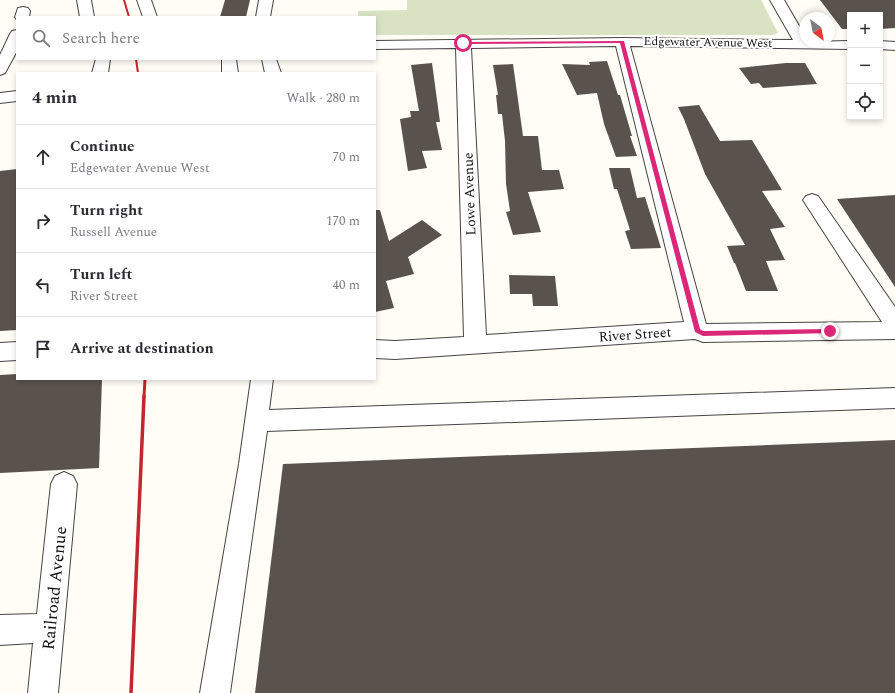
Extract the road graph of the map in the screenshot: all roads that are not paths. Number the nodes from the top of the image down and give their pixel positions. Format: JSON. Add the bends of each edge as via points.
{"nodes":[{"id":1,"x":75,"y":0,"type":"edge"},
{"id":2,"x":144,"y":0,"type":"edge"},
{"id":3,"x":266,"y":0,"type":"edge"},
{"id":4,"x":778,"y":0,"type":"edge"},
{"id":5,"x":86,"y":10,"type":"edge"},
{"id":6,"x":150,"y":16,"type":"edge"},
{"id":7,"x":263,"y":16,"type":"edge"},
{"id":8,"x":16,"y":38,"type":"edge"},
{"id":9,"x":799,"y":38,"type":"edge"},
{"id":10,"x":622,"y":42,"type":"junction"},
{"id":11,"x":463,"y":43,"type":"junction"},
{"id":12,"x":799,"y":43,"type":"edge"},
{"id":13,"x":835,"y":44,"type":"edge"},
{"id":14,"x":376,"y":45,"type":"edge"},
{"id":15,"x":847,"y":45,"type":"edge"},
{"id":16,"x":883,"y":46,"type":"edge"},
{"id":17,"x":895,"y":46,"type":"edge"},
{"id":18,"x":8,"y":56,"type":"edge"},
{"id":19,"x":103,"y":60,"type":"edge"},
{"id":20,"x":229,"y":60,"type":"edge"},
{"id":21,"x":269,"y":60,"type":"edge"},
{"id":22,"x":0,"y":70,"type":"edge"},
{"id":23,"x":100,"y":72,"type":"edge"},
{"id":24,"x":230,"y":72,"type":"edge"},
{"id":25,"x":273,"y":72,"type":"edge"},
{"id":26,"x":16,"y":96,"type":"edge"},
{"id":27,"x":0,"y":98,"type":"edge"},
{"id":28,"x":812,"y":200,"type":"dead end"},
{"id":29,"x":895,"y":324,"type":"edge"},
{"id":30,"x":697,"y":330,"type":"junction"},
{"id":31,"x":895,"y":330,"type":"edge"},
{"id":32,"x":475,"y":344,"type":"junction"},
{"id":33,"x":376,"y":349,"type":"edge"},
{"id":34,"x":16,"y":351,"type":"edge"},
{"id":35,"x":0,"y":352,"type":"edge"},
{"id":36,"x":262,"y":380,"type":"edge"},
{"id":37,"x":895,"y":398,"type":"edge"},
{"id":38,"x":256,"y":421,"type":"junction"},
{"id":39,"x":64,"y":484,"type":"dead end"},
{"id":40,"x":50,"y":628,"type":"junction"},
{"id":41,"x":0,"y":630,"type":"edge"},
{"id":42,"x":43,"y":693,"type":"edge"},
{"id":43,"x":215,"y":693,"type":"edge"}],
"edges":[{"from":1,"to":5,"type":"street"},
{"from":2,"to":6,"type":"street"},
{"from":3,"to":7,"type":"street"},
{"from":4,"to":9,"type":"street"},
{"from":8,"to":18,"type":"street"},
{"from":10,"to":11,"type":"street","name":"Edgewater Avenue West"},
{"from":10,"to":12,"type":"street","name":"Edgewater Avenue West"},
{"from":10,"to":30,"type":"street"},
{"from":11,"to":14,"type":"street","name":"Edgewater Avenue West"},
{"from":11,"to":32,"type":"street","name":"Lowe Avenue"},
{"from":13,"to":15,"type":"street","name":"Edgewater Avenue West"},
{"from":16,"to":17,"type":"street"},
{"from":18,"to":22,"type":"street"},
{"from":19,"to":23,"type":"street"},
{"from":20,"to":24,"type":"street"},
{"from":21,"to":25,"type":"street"},
{"from":26,"to":27,"type":"street"},
{"from":28,"to":29,"type":"street"},
{"from":30,"to":31,"type":"street","name":"River Street","via":[[703,333]]},
{"from":30,"to":32,"type":"street","name":"River Street"},
{"from":32,"to":33,"type":"street","name":"River Street"},
{"from":34,"to":35,"type":"street"},
{"from":36,"to":38,"type":"street"},
{"from":37,"to":38,"type":"street"},
{"from":38,"to":43,"type":"street"},
{"from":39,"to":40,"type":"street","name":"Railroad Avenue"},
{"from":40,"to":41,"type":"street"},
{"from":40,"to":42,"type":"street","name":"Railroad Avenue"}]}
